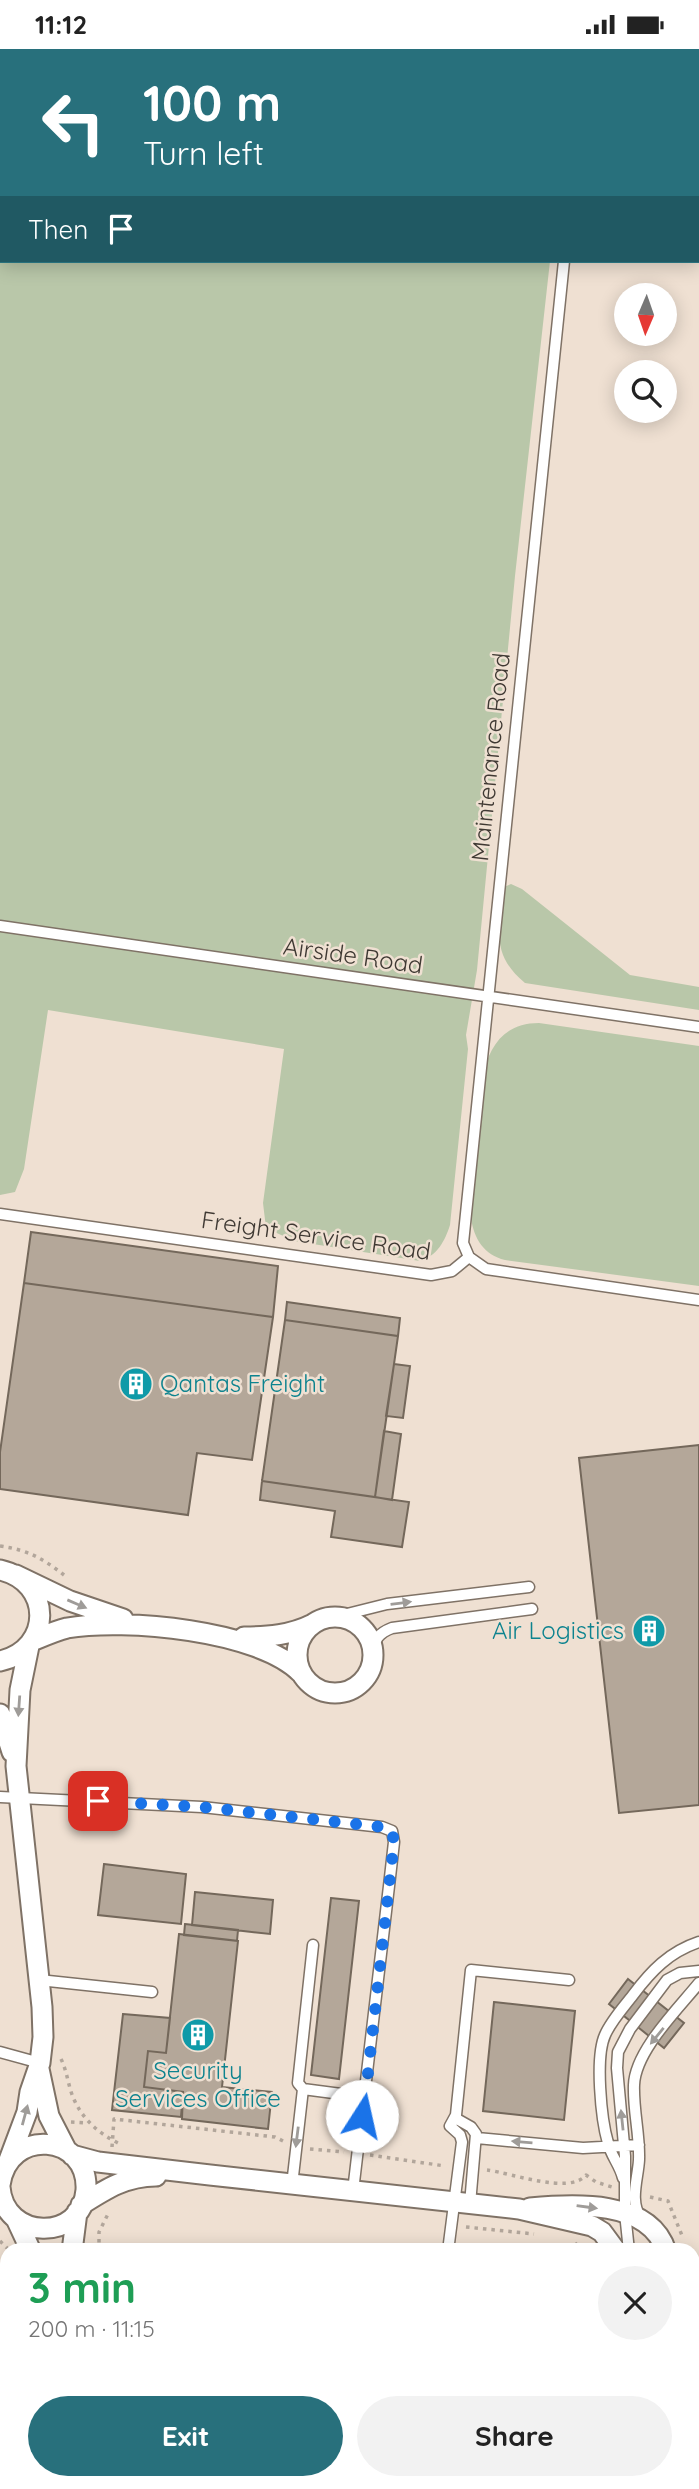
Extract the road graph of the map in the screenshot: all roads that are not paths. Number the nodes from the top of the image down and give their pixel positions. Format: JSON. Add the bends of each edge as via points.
{"nodes":[{"id":1,"x":564,"y":263,"type":"edge"},
{"id":2,"x":0,"y":926,"type":"edge"},
{"id":3,"x":486,"y":996,"type":"junction"},
{"id":4,"x":699,"y":1027,"type":"edge"},
{"id":5,"x":0,"y":1214,"type":"edge"},
{"id":6,"x":469,"y":1257,"type":"junction"},
{"id":7,"x":699,"y":1300,"type":"edge"},
{"id":8,"x":8,"y":1572,"type":"edge"},
{"id":9,"x":529,"y":1587,"type":"dead end"},
{"id":10,"x":532,"y":1609,"type":"dead end"},
{"id":11,"x":335,"y":1617,"type":"junction"},
{"id":12,"x":313,"y":1624,"type":"junction"},
{"id":13,"x":145,"y":1626,"type":"junction"},
{"id":14,"x":225,"y":1638,"type":"junction"},
{"id":15,"x":31,"y":1644,"type":"junction"},
{"id":16,"x":373,"y":1653,"type":"junction"},
{"id":17,"x":0,"y":1661,"type":"edge"},
{"id":18,"x":301,"y":1673,"type":"junction"},
{"id":19,"x":0,"y":1714,"type":"edge"},
{"id":20,"x":16,"y":1766,"type":"junction"},
{"id":21,"x":10,"y":1797,"type":"edge"},
{"id":22,"x":699,"y":1942,"type":"edge"},
{"id":23,"x":313,"y":1945,"type":"dead end"},
{"id":24,"x":699,"y":1971,"type":"edge"},
{"id":25,"x":39,"y":1980,"type":"junction"},
{"id":26,"x":569,"y":1980,"type":"dead end"},
{"id":27,"x":699,"y":1983,"type":"edge"},
{"id":28,"x":152,"y":1992,"type":"dead end"},
{"id":29,"x":0,"y":2052,"type":"edge"},
{"id":30,"x":39,"y":2066,"type":"junction"},
{"id":31,"x":303,"y":2089,"type":"junction"},
{"id":32,"x":364,"y":2097,"type":"junction"},
{"id":33,"x":453,"y":2122,"type":"junction"},
{"id":34,"x":477,"y":2138,"type":"junction"},
{"id":35,"x":639,"y":2145,"type":"junction"},
{"id":36,"x":625,"y":2146,"type":"junction"},
{"id":37,"x":609,"y":2147,"type":"junction"},
{"id":38,"x":70,"y":2153,"type":"junction"},
{"id":39,"x":5,"y":2164,"type":"edge"},
{"id":40,"x":210,"y":2175,"type":"junction"},
{"id":41,"x":292,"y":2185,"type":"junction"},
{"id":42,"x":0,"y":2186,"type":"edge"},
{"id":43,"x":625,"y":2187,"type":"junction"},
{"id":44,"x":354,"y":2191,"type":"junction"},
{"id":45,"x":463,"y":2203,"type":"junction"},
{"id":46,"x":79,"y":2209,"type":"junction"},
{"id":47,"x":519,"y":2209,"type":"junction"},
{"id":48,"x":625,"y":2213,"type":"junction"},
{"id":49,"x":11,"y":2218,"type":"edge"},
{"id":50,"x":646,"y":2223,"type":"junction"},
{"id":51,"x":26,"y":2243,"type":"edge"},
{"id":52,"x":73,"y":2243,"type":"edge"},
{"id":53,"x":449,"y":2243,"type":"edge"},
{"id":54,"x":611,"y":2243,"type":"edge"},
{"id":55,"x":628,"y":2243,"type":"edge"},
{"id":56,"x":663,"y":2243,"type":"edge"}],
"edges":[{"from":1,"to":3,"type":"lane","name":"Maintenance Road"},
{"from":2,"to":3,"type":"lane","name":"Airside Road"},
{"from":3,"to":4,"type":"lane","name":"Airside Road"},
{"from":3,"to":6,"type":"lane","name":"Maintenance Road","via":[[463,1243]]},
{"from":5,"to":6,"type":"lane","name":"Freight Service Road","via":[[431,1275],[452,1271]]},
{"from":6,"to":7,"type":"lane","via":[[486,1269]]},
{"from":8,"to":13,"type":"street","one_way":true,"via":[[89,1609]]},
{"from":8,"to":15,"type":"street","via":[[31,1588],[39,1606],[39,1626]]},
{"from":11,"to":9,"type":"lane","one_way":true,"via":[[387,1604]]},
{"from":10,"to":16,"type":"lane","via":[[392,1628],[376,1639]]},
{"from":11,"to":12,"type":"street"},
{"from":11,"to":16,"type":"street","via":[[361,1627]]},
{"from":12,"to":14,"type":"street","via":[[265,1637]]},
{"from":12,"to":18,"type":"street","via":[[299,1642],[296,1658]]},
{"from":13,"to":14,"type":"street"},
{"from":13,"to":15,"type":"street","via":[[67,1629]]},
{"from":14,"to":18,"type":"street","via":[[263,1649]]},
{"from":15,"to":17,"type":"street"},
{"from":15,"to":20,"type":"street","one_way":true,"via":[[20,1690]]},
{"from":16,"to":18,"type":"street","via":[[367,1675],[349,1691],[325,1692]]},
{"from":19,"to":20,"type":"street"},
{"from":20,"to":21,"type":"street"},
{"from":21,"to":25,"type":"street"},
{"from":21,"to":32,"type":"lane","via":[[202,1807],[392,1831]]},
{"from":22,"to":37,"type":"lane","via":[[655,1967],[608,2029],[599,2066]]},
{"from":23,"to":31,"type":"lane","via":[[298,2083]]},
{"from":36,"to":24,"type":"lane","one_way":true,"via":[[617,2068],[622,2043],[667,1980]]},
{"from":25,"to":28,"type":"lane"},
{"from":25,"to":30,"type":"street","via":[[43,2031]]},
{"from":26,"to":33,"type":"lane","via":[[471,1970]]},
{"from":27,"to":35,"type":"lane","one_way":true,"via":[[636,2067]]},
{"from":29,"to":30,"type":"lane"},
{"from":30,"to":38,"type":"street","via":[[49,2116]]},
{"from":39,"to":30,"type":"street","one_way":true,"via":[[27,2112]]},
{"from":31,"to":32,"type":"lane"},
{"from":31,"to":41,"type":"lane","one_way":true},
{"from":32,"to":44,"type":"lane"},
{"from":33,"to":34,"type":"lane","via":[[471,2127]]},
{"from":33,"to":45,"type":"lane","via":[[462,2139]]},
{"from":37,"to":34,"type":"lane","one_way":true},
{"from":34,"to":45,"type":"lane","via":[[474,2169]]},
{"from":35,"to":36,"type":"lane"},
{"from":35,"to":50,"type":"lane","via":[[635,2199]]},
{"from":36,"to":37,"type":"lane"},
{"from":36,"to":43,"type":"lane"},
{"from":37,"to":43,"type":"lane"},
{"from":38,"to":39,"type":"street","via":[[40,2144],[19,2151]]},
{"from":38,"to":40,"type":"street","via":[[111,2163]]},
{"from":38,"to":46,"type":"street","via":[[82,2168],[86,2183]]},
{"from":39,"to":42,"type":"street"},
{"from":40,"to":41,"type":"street"},
{"from":40,"to":46,"type":"street","via":[[141,2176],[114,2184]]},
{"from":41,"to":44,"type":"street"},
{"from":42,"to":49,"type":"street"},
{"from":43,"to":48,"type":"lane"},
{"from":44,"to":45,"type":"street"},
{"from":45,"to":47,"type":"street"},
{"from":45,"to":53,"type":"lane","via":[[451,2226]]},
{"from":46,"to":49,"type":"street","via":[[65,2223],[49,2229]]},
{"from":46,"to":52,"type":"street"},
{"from":47,"to":48,"type":"street","one_way":true,"via":[[575,2205]]},
{"from":47,"to":54,"type":"street","via":[[593,2226]]},
{"from":48,"to":50,"type":"street"},
{"from":48,"to":55,"type":"lane"},
{"from":49,"to":51,"type":"street"},
{"from":50,"to":56,"type":"street"}]}
